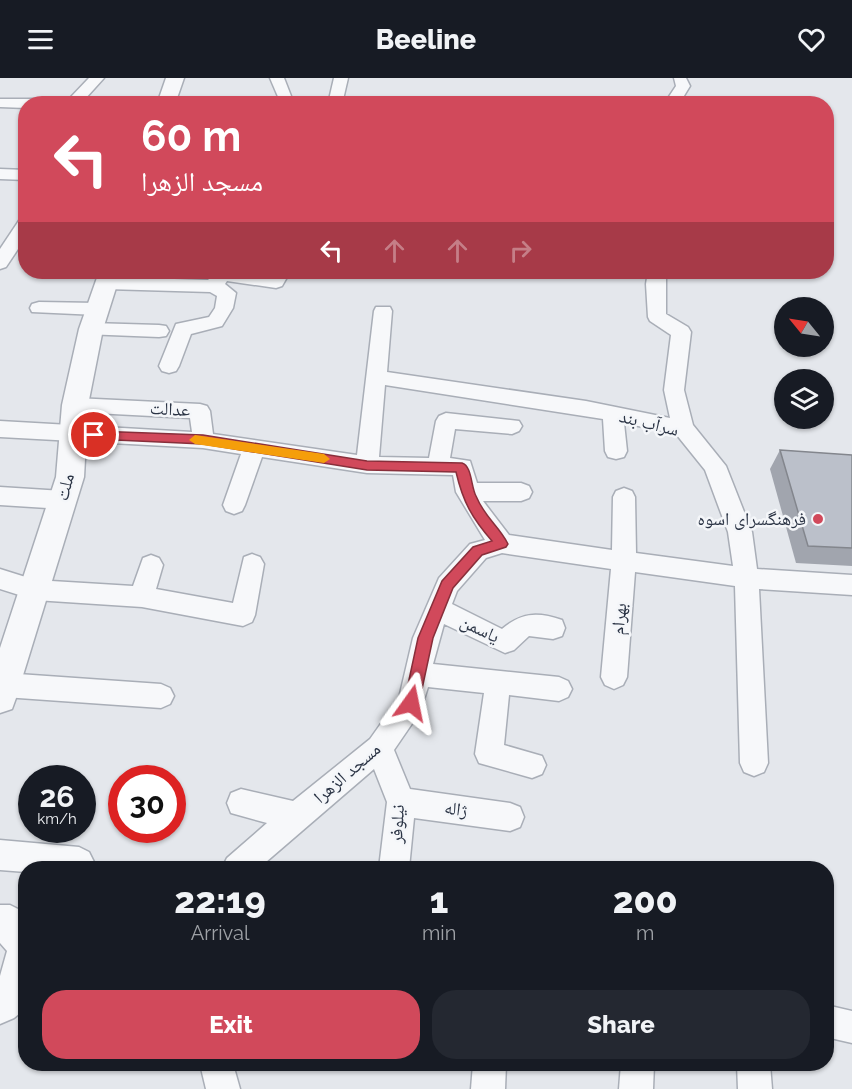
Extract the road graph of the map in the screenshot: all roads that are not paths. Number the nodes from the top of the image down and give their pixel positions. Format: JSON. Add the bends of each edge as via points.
{"nodes":[{"id":1,"x":97,"y":78,"type":"edge"},
{"id":2,"x":175,"y":78,"type":"edge"},
{"id":3,"x":277,"y":78,"type":"edge"},
{"id":4,"x":341,"y":78,"type":"edge"},
{"id":5,"x":679,"y":79,"type":"edge"},
{"id":6,"x":80,"y":96,"type":"edge"},
{"id":7,"x":169,"y":96,"type":"edge"},
{"id":8,"x":284,"y":96,"type":"dead end"},
{"id":9,"x":337,"y":96,"type":"edge"},
{"id":10,"x":676,"y":96,"type":"edge"},
{"id":11,"x":0,"y":103,"type":"edge"},
{"id":12,"x":18,"y":103,"type":"edge"},
{"id":13,"x":0,"y":174,"type":"edge"},
{"id":14,"x":18,"y":175,"type":"edge"},
{"id":15,"x":18,"y":235,"type":"edge"},
{"id":16,"x":0,"y":263,"type":"edge"},
{"id":17,"x":107,"y":279,"type":"edge"},
{"id":18,"x":131,"y":279,"type":"edge"},
{"id":19,"x":219,"y":279,"type":"edge"},
{"id":20,"x":253,"y":279,"type":"edge"},
{"id":21,"x":278,"y":279,"type":"edge"},
{"id":22,"x":656,"y":279,"type":"edge"},
{"id":23,"x":213,"y":286,"type":"junction"},
{"id":24,"x":39,"y":309,"type":"dead end"},
{"id":25,"x":383,"y":311,"type":"dead end"},
{"id":26,"x":94,"y":319,"type":"junction"},
{"id":27,"x":159,"y":331,"type":"dead end"},
{"id":28,"x":169,"y":366,"type":"dead end"},
{"id":29,"x":376,"y":377,"type":"junction"},
{"id":30,"x":75,"y":405,"type":"junction"},
{"id":31,"x":613,"y":414,"type":"junction"},
{"id":32,"x":512,"y":426,"type":"dead end"},
{"id":33,"x":683,"y":428,"type":"junction"},
{"id":34,"x":0,"y":429,"type":"edge"},
{"id":35,"x":73,"y":434,"type":"junction"},
{"id":36,"x":203,"y":440,"type":"junction"},
{"id":37,"x":254,"y":448,"type":"junction"},
{"id":38,"x":616,"y":451,"type":"dead end"},
{"id":39,"x":367,"y":465,"type":"junction"},
{"id":40,"x":438,"y":467,"type":"junction"},
{"id":41,"x":467,"y":492,"type":"junction"},
{"id":42,"x":521,"y":492,"type":"dead end"},
{"id":43,"x":0,"y":496,"type":"edge"},
{"id":44,"x":624,"y":497,"type":"dead end"},
{"id":45,"x":63,"y":500,"type":"junction"},
{"id":46,"x":234,"y":505,"type":"dead end"},
{"id":47,"x":502,"y":544,"type":"junction"},
{"id":48,"x":624,"y":561,"type":"junction"},
{"id":49,"x":252,"y":564,"type":"dead end"},
{"id":50,"x":151,"y":565,"type":"dead end"},
{"id":51,"x":747,"y":578,"type":"junction"},
{"id":52,"x":0,"y":579,"type":"edge"},
{"id":53,"x":852,"y":585,"type":"edge"},
{"id":54,"x":35,"y":590,"type":"junction"},
{"id":55,"x":142,"y":597,"type":"junction"},
{"id":56,"x":437,"y":609,"type":"junction"},
{"id":57,"x":553,"y":628,"type":"dead end"},
{"id":58,"x":418,"y":674,"type":"junction"},
{"id":59,"x":614,"y":677,"type":"dead end"},
{"id":60,"x":498,"y":682,"type":"junction"},
{"id":61,"x":560,"y":689,"type":"dead end"},
{"id":62,"x":2,"y":692,"type":"edge"},
{"id":63,"x":161,"y":696,"type":"dead end"},
{"id":64,"x":380,"y":748,"type":"junction"},
{"id":65,"x":754,"y":763,"type":"dead end"},
{"id":66,"x":532,"y":765,"type":"dead end"},
{"id":67,"x":401,"y":802,"type":"junction"},
{"id":68,"x":241,"y":803,"type":"dead end"},
{"id":69,"x":297,"y":816,"type":"junction"},
{"id":70,"x":510,"y":817,"type":"dead end"},
{"id":71,"x":0,"y":855,"type":"edge"},
{"id":72,"x":68,"y":861,"type":"edge"},
{"id":73,"x":245,"y":861,"type":"edge"},
{"id":74,"x":395,"y":861,"type":"edge"},
{"id":75,"x":0,"y":924,"type":"edge"},
{"id":76,"x":18,"y":934,"type":"edge"},
{"id":77,"x":18,"y":982,"type":"edge"},
{"id":78,"x":0,"y":1004,"type":"edge"},
{"id":79,"x":834,"y":1023,"type":"edge"},
{"id":80,"x":852,"y":1027,"type":"edge"},
{"id":81,"x":219,"y":1071,"type":"edge"},
{"id":82,"x":489,"y":1071,"type":"edge"},
{"id":83,"x":637,"y":1071,"type":"edge"},
{"id":84,"x":754,"y":1071,"type":"edge"},
{"id":85,"x":223,"y":1089,"type":"edge"},
{"id":86,"x":488,"y":1089,"type":"edge"},
{"id":87,"x":636,"y":1089,"type":"edge"},
{"id":88,"x":755,"y":1089,"type":"edge"}],
"edges":[{"from":1,"to":6,"type":"street"},
{"from":2,"to":7,"type":"street"},
{"from":3,"to":8,"type":"street"},
{"from":4,"to":9,"type":"street"},
{"from":5,"to":10,"type":"street","via":[[683,86]]},
{"from":11,"to":12,"type":"street"},
{"from":13,"to":14,"type":"street"},
{"from":15,"to":16,"type":"street"},
{"from":17,"to":26,"type":"street","name":"ملت"},
{"from":18,"to":23,"type":"street"},
{"from":19,"to":23,"type":"street"},
{"from":20,"to":21,"type":"street"},
{"from":22,"to":33,"type":"street","via":[[657,317],[681,332],[674,390]]},
{"from":23,"to":28,"type":"street","via":[[228,293],[224,308],[216,322],[183,328]]},
{"from":24,"to":26,"type":"street"},
{"from":25,"to":29,"type":"street"},
{"from":26,"to":27,"type":"street"},
{"from":26,"to":30,"type":"street","name":"ملت"},
{"from":29,"to":31,"type":"street","name":"سرآب بند"},
{"from":29,"to":39,"type":"street"},
{"from":30,"to":35,"type":"street","name":"ملت"},
{"from":30,"to":36,"type":"street","name":"عدالت","via":[[200,411]]},
{"from":31,"to":33,"type":"street","name":"سرآب بند"},
{"from":31,"to":38,"type":"street"},
{"from":32,"to":40,"type":"street","via":[[446,421]]},
{"from":33,"to":51,"type":"street","name":"سرآب بند","via":[[715,466],[740,532]]},
{"from":34,"to":35,"type":"street"},
{"from":35,"to":36,"type":"street"},
{"from":35,"to":45,"type":"street","name":"ملت","via":[[70,477]]},
{"from":36,"to":37,"type":"street"},
{"from":37,"to":39,"type":"street"},
{"from":37,"to":46,"type":"street"},
{"from":39,"to":40,"type":"street"},
{"from":40,"to":41,"type":"street","via":[[462,467]]},
{"from":41,"to":42,"type":"street"},
{"from":41,"to":47,"type":"street","via":[[478,516]]},
{"from":43,"to":45,"type":"street"},
{"from":44,"to":48,"type":"street","name":"بهرام"},
{"from":45,"to":54,"type":"street","name":"ملت"},
{"from":47,"to":48,"type":"street","name":"مسجد الزهرا"},
{"from":47,"to":56,"type":"street","name":"مسجد الزهرا","via":[[478,551],[447,585]]},
{"from":48,"to":51,"type":"street","name":"مسجد الزهرا"},
{"from":48,"to":59,"type":"street","name":"بهرام"},
{"from":49,"to":55,"type":"street","via":[[243,615]]},
{"from":50,"to":55,"type":"street"},
{"from":51,"to":53,"type":"street","name":"مسجد الزهرا"},
{"from":51,"to":65,"type":"street","name":"سرآب بند"},
{"from":52,"to":54,"type":"street"},
{"from":54,"to":55,"type":"street"},
{"from":54,"to":62,"type":"street","name":"ملت"},
{"from":56,"to":57,"type":"street","name":"یاسمن","via":[[505,642],[524,625]]},
{"from":56,"to":58,"type":"street","name":"مسجد الزهرا"},
{"from":58,"to":60,"type":"street"},
{"from":58,"to":64,"type":"street","name":"مسجد الزهرا","via":[[411,703]]},
{"from":60,"to":61,"type":"street"},
{"from":60,"to":66,"type":"street","via":[[489,754]]},
{"from":62,"to":63,"type":"street"},
{"from":64,"to":67,"type":"street","name":"نیلوفر"},
{"from":64,"to":69,"type":"street","name":"مسجد الزهرا"},
{"from":67,"to":70,"type":"street","name":"ژاله"},
{"from":67,"to":74,"type":"street","name":"نیلوفر"},
{"from":68,"to":69,"type":"street"},
{"from":69,"to":73,"type":"street","name":"مسجد الزهرا"},
{"from":71,"to":72,"type":"street"},
{"from":75,"to":76,"type":"street","via":[[10,924]]},
{"from":77,"to":78,"type":"street"},
{"from":79,"to":80,"type":"street"},
{"from":81,"to":85,"type":"street"},
{"from":82,"to":86,"type":"street"},
{"from":83,"to":87,"type":"street"},
{"from":84,"to":88,"type":"street"}]}
